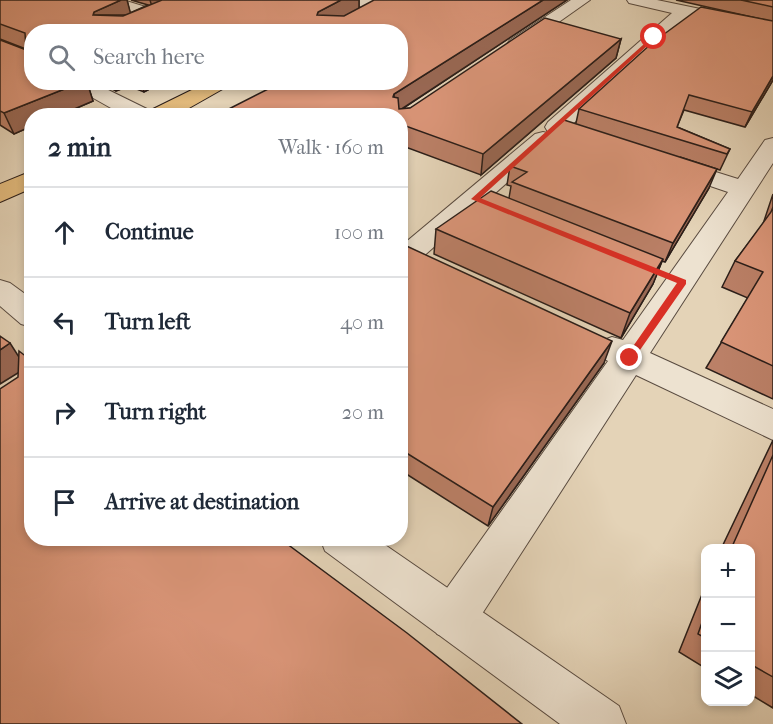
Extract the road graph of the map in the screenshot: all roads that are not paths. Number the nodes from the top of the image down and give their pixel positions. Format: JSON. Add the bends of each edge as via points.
{"nodes":[{"id":1,"x":106,"y":0,"type":"edge"},
{"id":2,"x":353,"y":0,"type":"edge"},
{"id":3,"x":582,"y":0,"type":"edge"},
{"id":4,"x":635,"y":0,"type":"edge"},
{"id":5,"x":386,"y":4,"type":"edge"},
{"id":6,"x":171,"y":7,"type":"edge"},
{"id":7,"x":685,"y":11,"type":"junction"},
{"id":8,"x":153,"y":15,"type":"junction"},
{"id":9,"x":359,"y":17,"type":"edge"},
{"id":10,"x":131,"y":23,"type":"edge"},
{"id":11,"x":773,"y":29,"type":"edge"},
{"id":12,"x":499,"y":56,"type":"edge"},
{"id":13,"x":91,"y":90,"type":"edge"},
{"id":14,"x":209,"y":90,"type":"edge"},
{"id":15,"x":127,"y":108,"type":"edge"},
{"id":16,"x":173,"y":108,"type":"edge"},
{"id":17,"x":771,"y":152,"type":"edge"},
{"id":18,"x":645,"y":156,"type":"edge"},
{"id":19,"x":24,"y":182,"type":"edge"},
{"id":20,"x":745,"y":189,"type":"junction"},
{"id":21,"x":0,"y":194,"type":"edge"},
{"id":22,"x":408,"y":251,"type":"edge"},
{"id":23,"x":408,"y":255,"type":"edge"},
{"id":24,"x":439,"y":270,"type":"edge"},
{"id":25,"x":0,"y":290,"type":"edge"},
{"id":26,"x":24,"y":310,"type":"edge"},
{"id":27,"x":588,"y":338,"type":"edge"},
{"id":28,"x":630,"y":358,"type":"junction"},
{"id":29,"x":773,"y":425,"type":"edge"},
{"id":30,"x":351,"y":546,"type":"edge"},
{"id":31,"x":453,"y":618,"type":"junction"},
{"id":32,"x":601,"y":724,"type":"edge"}],
"edges":[{"from":1,"to":8,"type":"street"},
{"from":2,"to":5,"type":"street"},
{"from":3,"to":12,"type":"street"},
{"from":4,"to":7,"type":"street"},
{"from":5,"to":9,"type":"highway"},
{"from":6,"to":8,"type":"street"},
{"from":7,"to":11,"type":"street"},
{"from":7,"to":22,"type":"street","via":[[567,131],[486,203]]},
{"from":8,"to":10,"type":"street"},
{"from":13,"to":15,"type":"street"},
{"from":14,"to":16,"type":"highway"},
{"from":17,"to":20,"type":"street"},
{"from":18,"to":20,"type":"street"},
{"from":19,"to":21,"type":"highway"},
{"from":20,"to":28,"type":"street","via":[[672,277]]},
{"from":23,"to":24,"type":"street"},
{"from":25,"to":26,"type":"street"},
{"from":27,"to":28,"type":"street"},
{"from":28,"to":29,"type":"street"},
{"from":28,"to":31,"type":"street"},
{"from":30,"to":31,"type":"street"},
{"from":31,"to":32,"type":"street"}]}
